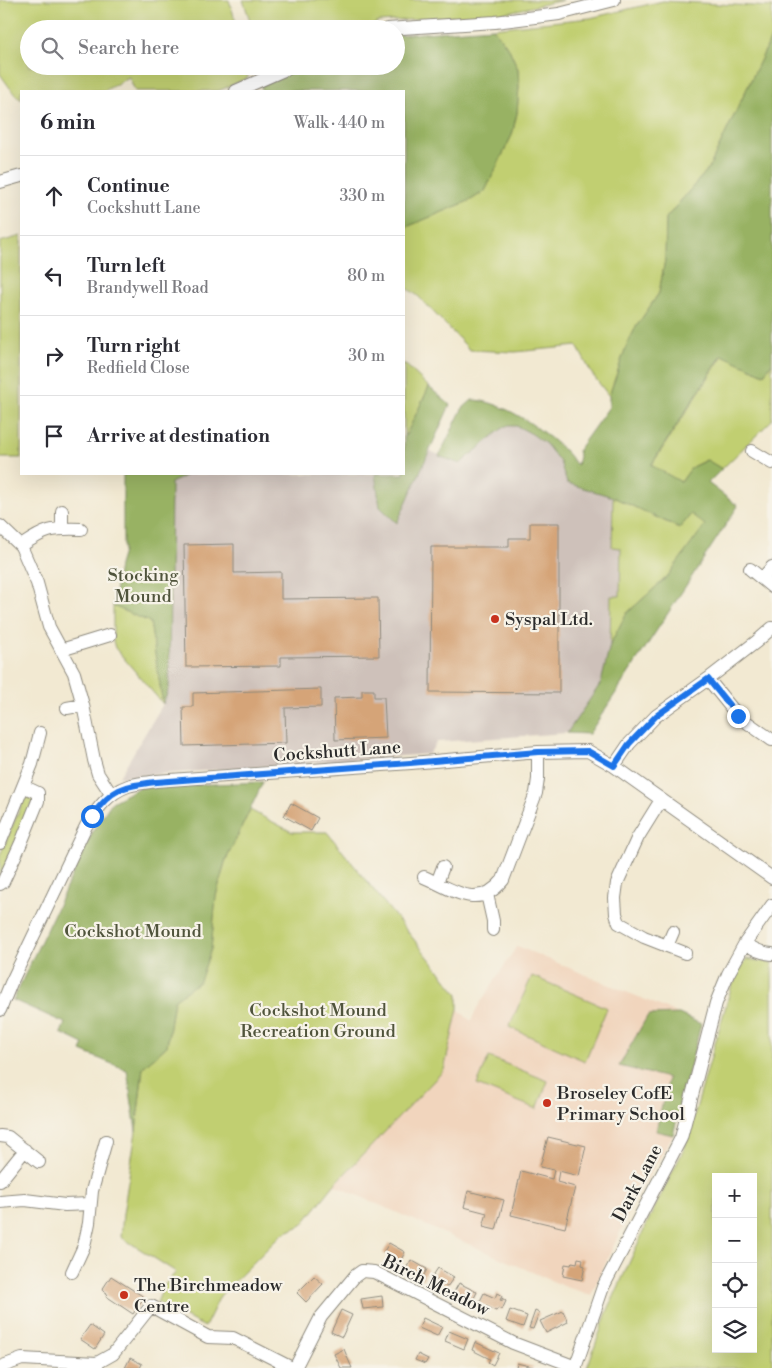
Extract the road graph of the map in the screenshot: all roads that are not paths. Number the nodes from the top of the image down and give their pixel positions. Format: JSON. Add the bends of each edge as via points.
{"nodes":[{"id":1,"x":614,"y":0,"type":"edge"},
{"id":2,"x":405,"y":28,"type":"edge"},
{"id":3,"x":272,"y":75,"type":"edge"},
{"id":4,"x":238,"y":90,"type":"edge"},
{"id":5,"x":20,"y":176,"type":"edge"},
{"id":6,"x":0,"y":182,"type":"edge"},
{"id":7,"x":752,"y":451,"type":"dead end"},
{"id":8,"x":771,"y":460,"type":"edge"},
{"id":9,"x":62,"y":511,"type":"dead end"},
{"id":10,"x":0,"y":526,"type":"edge"},
{"id":11,"x":62,"y":528,"type":"junction"},
{"id":12,"x":81,"y":529,"type":"dead end"},
{"id":13,"x":21,"y":546,"type":"junction"},
{"id":14,"x":772,"y":566,"type":"edge"},
{"id":15,"x":750,"y":569,"type":"dead end"},
{"id":16,"x":767,"y":583,"type":"edge"},
{"id":17,"x":772,"y":628,"type":"edge"},
{"id":18,"x":110,"y":636,"type":"dead end"},
{"id":19,"x":61,"y":650,"type":"junction"},
{"id":20,"x":708,"y":679,"type":"junction"},
{"id":21,"x":83,"y":704,"type":"junction"},
{"id":22,"x":66,"y":708,"type":"dead end"},
{"id":23,"x":40,"y":733,"type":"dead end"},
{"id":24,"x":772,"y":740,"type":"edge"},
{"id":25,"x":538,"y":752,"type":"junction"},
{"id":26,"x":614,"y":766,"type":"junction"},
{"id":27,"x":23,"y":786,"type":"junction"},
{"id":28,"x":111,"y":794,"type":"junction"},
{"id":29,"x":661,"y":800,"type":"junction"},
{"id":30,"x":0,"y":842,"type":"edge"},
{"id":31,"x":442,"y":866,"type":"dead end"},
{"id":32,"x":424,"y":877,"type":"dead end"},
{"id":33,"x":772,"y":878,"type":"edge"},
{"id":34,"x":437,"y":883,"type":"junction"},
{"id":35,"x":0,"y":884,"type":"edge"},
{"id":36,"x":487,"y":894,"type":"junction"},
{"id":37,"x":772,"y":905,"type":"edge"},
{"id":38,"x":493,"y":930,"type":"dead end"},
{"id":39,"x":673,"y":932,"type":"dead end"},
{"id":40,"x":745,"y":942,"type":"junction"},
{"id":41,"x":668,"y":946,"type":"junction"},
{"id":42,"x":685,"y":953,"type":"dead end"},
{"id":43,"x":772,"y":954,"type":"edge"},
{"id":44,"x":0,"y":1010,"type":"edge"},
{"id":45,"x":0,"y":1136,"type":"edge"},
{"id":46,"x":106,"y":1141,"type":"dead end"},
{"id":47,"x":24,"y":1150,"type":"junction"},
{"id":48,"x":39,"y":1162,"type":"dead end"},
{"id":49,"x":0,"y":1181,"type":"edge"},
{"id":50,"x":0,"y":1202,"type":"edge"},
{"id":51,"x":90,"y":1204,"type":"junction"},
{"id":52,"x":72,"y":1272,"type":"dead end"},
{"id":53,"x":0,"y":1367,"type":"edge"},
{"id":54,"x":576,"y":1367,"type":"edge"},
{"id":55,"x":293,"y":1368,"type":"edge"}],
"edges":[{"from":1,"to":2,"type":"street","via":[[559,14]]},
{"from":3,"to":4,"type":"street"},
{"from":5,"to":6,"type":"street"},
{"from":7,"to":8,"type":"street"},
{"from":9,"to":11,"type":"street"},
{"from":10,"to":13,"type":"street"},
{"from":11,"to":12,"type":"street"},
{"from":11,"to":13,"type":"street","via":[[37,535]]},
{"from":13,"to":19,"type":"street","via":[[37,583],[49,627]]},
{"from":14,"to":16,"type":"street"},
{"from":15,"to":16,"type":"street"},
{"from":17,"to":20,"type":"street"},
{"from":18,"to":19,"type":"street"},
{"from":19,"to":21,"type":"street","via":[[74,673]]},
{"from":20,"to":24,"type":"street","via":[[738,716]]},
{"from":20,"to":26,"type":"street","via":[[656,716],[629,744]]},
{"from":21,"to":22,"type":"street"},
{"from":21,"to":28,"type":"street","via":[[98,774]]},
{"from":23,"to":27,"type":"street"},
{"from":25,"to":26,"type":"street","name":"Cockshutt Lane","via":[[588,751]]},
{"from":25,"to":28,"type":"street","name":"Cockshutt Lane","via":[[156,782],[130,785]]},
{"from":25,"to":36,"type":"street","via":[[536,793],[503,880]]},
{"from":26,"to":29,"type":"street","name":"Cockshutt Lane"},
{"from":27,"to":30,"type":"street"},
{"from":27,"to":35,"type":"street","via":[[38,794],[38,801]]},
{"from":28,"to":44,"type":"street","name":"Cockshutt Lane","via":[[86,826]]},
{"from":29,"to":33,"type":"street","name":"Cockshutt Lane"},
{"from":29,"to":41,"type":"street","via":[[638,837],[617,883],[610,916],[644,937]]},
{"from":31,"to":34,"type":"street"},
{"from":32,"to":34,"type":"street"},
{"from":34,"to":36,"type":"street","via":[[464,895],[478,897]]},
{"from":36,"to":38,"type":"street"},
{"from":37,"to":40,"type":"street","name":"Dark Lane"},
{"from":39,"to":41,"type":"street"},
{"from":40,"to":43,"type":"street","via":[[760,953]]},
{"from":40,"to":54,"type":"street","name":"Dark Lane","via":[[716,1003],[681,1138],[603,1287]]},
{"from":41,"to":42,"type":"street"},
{"from":45,"to":47,"type":"street","via":[[8,1137]]},
{"from":46,"to":51,"type":"street"},
{"from":47,"to":48,"type":"street"},
{"from":47,"to":49,"type":"street"},
{"from":50,"to":51,"type":"street","via":[[25,1200],[65,1205]]},
{"from":51,"to":52,"type":"street","via":[[84,1246]]},
{"from":53,"to":55,"type":"street","name":"Birch Meadow","via":[[22,1359],[97,1363],[113,1354],[151,1306],[208,1337],[233,1338]]},
{"from":54,"to":55,"type":"street","name":"Birch Meadow","via":[[513,1343],[374,1272],[362,1271],[321,1317]]}]}
